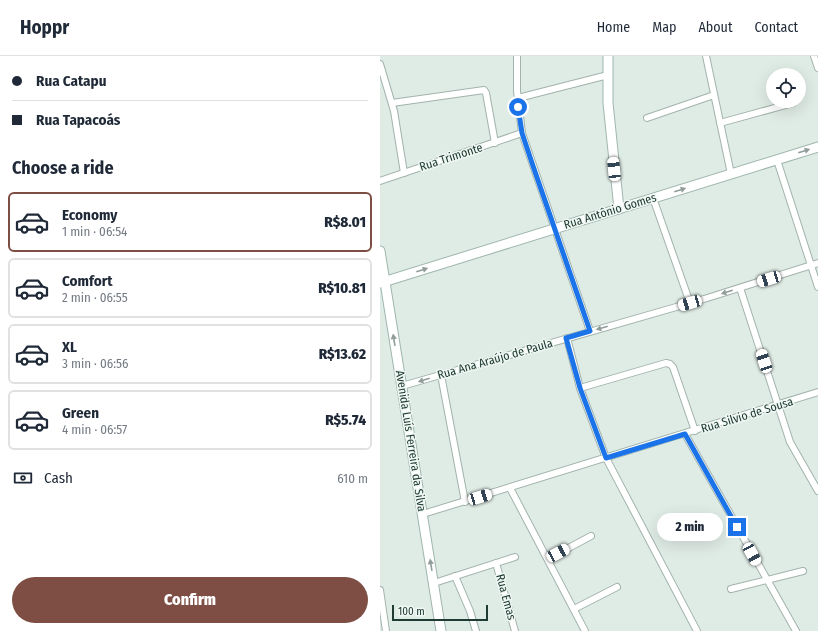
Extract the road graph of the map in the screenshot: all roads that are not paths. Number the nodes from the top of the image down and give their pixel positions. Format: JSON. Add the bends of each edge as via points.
{"nodes":[{"id":1,"x":517,"y":56,"type":"edge"},
{"id":2,"x":608,"y":56,"type":"edge"},
{"id":3,"x":706,"y":56,"type":"edge"},
{"id":4,"x":814,"y":56,"type":"edge"},
{"id":5,"x":380,"y":64,"type":"edge"},
{"id":6,"x":818,"y":68,"type":"edge"},
{"id":7,"x":608,"y":75,"type":"junction"},
{"id":8,"x":714,"y":95,"type":"junction"},
{"id":9,"x":518,"y":98,"type":"junction"},
{"id":10,"x":392,"y":103,"type":"junction"},
{"id":11,"x":776,"y":108,"type":"edge"},
{"id":12,"x":647,"y":118,"type":"dead end"},
{"id":13,"x":720,"y":124,"type":"junction"},
{"id":14,"x":522,"y":133,"type":"junction"},
{"id":15,"x":495,"y":143,"type":"junction"},
{"id":16,"x":818,"y":147,"type":"edge"},
{"id":17,"x":777,"y":160,"type":"junction"},
{"id":18,"x":404,"y":173,"type":"junction"},
{"id":19,"x":731,"y":174,"type":"junction"},
{"id":20,"x":380,"y":181,"type":"edge"},
{"id":21,"x":653,"y":198,"type":"junction"},
{"id":22,"x":619,"y":209,"type":"junction"},
{"id":23,"x":554,"y":229,"type":"junction"},
{"id":24,"x":380,"y":251,"type":"edge"},
{"id":25,"x":818,"y":264,"type":"edge"},
{"id":26,"x":811,"y":266,"type":"junction"},
{"id":27,"x":382,"y":282,"type":"edge"},
{"id":28,"x":818,"y":287,"type":"edge"},
{"id":29,"x":740,"y":288,"type":"junction"},
{"id":30,"x":690,"y":303,"type":"junction"},
{"id":31,"x":590,"y":331,"type":"junction"},
{"id":32,"x":566,"y":338,"type":"junction"},
{"id":33,"x":441,"y":375,"type":"junction"},
{"id":34,"x":402,"y":386,"type":"junction"},
{"id":35,"x":580,"y":388,"type":"junction"},
{"id":36,"x":818,"y":392,"type":"edge"},
{"id":37,"x":778,"y":405,"type":"junction"},
{"id":38,"x":695,"y":431,"type":"junction"},
{"id":39,"x":685,"y":434,"type":"junction"},
{"id":40,"x":606,"y":458,"type":"junction"},
{"id":41,"x":510,"y":488,"type":"junction"},
{"id":42,"x":818,"y":491,"type":"edge"},
{"id":43,"x":465,"y":502,"type":"junction"},
{"id":44,"x":423,"y":514,"type":"junction"},
{"id":45,"x":591,"y":536,"type":"dead end"},
{"id":46,"x":515,"y":557,"type":"dead end"},
{"id":47,"x":548,"y":558,"type":"junction"},
{"id":48,"x":496,"y":563,"type":"junction"},
{"id":49,"x":804,"y":571,"type":"dead end"},
{"id":50,"x":455,"y":576,"type":"junction"},
{"id":51,"x":767,"y":580,"type":"junction"},
{"id":52,"x":434,"y":583,"type":"junction"},
{"id":53,"x":617,"y":587,"type":"dead end"},
{"id":54,"x":731,"y":589,"type":"dead end"},
{"id":55,"x":380,"y":590,"type":"edge"},
{"id":56,"x":574,"y":609,"type":"junction"},
{"id":57,"x":386,"y":631,"type":"edge"},
{"id":58,"x":441,"y":631,"type":"edge"},
{"id":59,"x":476,"y":631,"type":"edge"},
{"id":60,"x":515,"y":631,"type":"edge"},
{"id":61,"x":586,"y":631,"type":"edge"},
{"id":62,"x":697,"y":631,"type":"edge"},
{"id":63,"x":796,"y":631,"type":"edge"}],
"edges":[{"from":1,"to":9,"type":"street"},
{"from":2,"to":7,"type":"main road"},
{"from":3,"to":8,"type":"street"},
{"from":4,"to":6,"type":"street"},
{"from":5,"to":10,"type":"street"},
{"from":7,"to":9,"type":"street"},
{"from":7,"to":22,"type":"main road","via":[[608,103]]},
{"from":8,"to":12,"type":"street"},
{"from":8,"to":13,"type":"street"},
{"from":9,"to":14,"type":"street"},
{"from":10,"to":15,"type":"street","via":[[484,90]]},
{"from":10,"to":18,"type":"street"},
{"from":11,"to":13,"type":"street"},
{"from":13,"to":19,"type":"street"},
{"from":14,"to":15,"type":"street","name":"Rua Trimonte"},
{"from":14,"to":23,"type":"street"},
{"from":15,"to":18,"type":"street","name":"Rua Trimonte"},
{"from":17,"to":16,"type":"main road","name":"Rua Antônio Gomes","one_way":true},
{"from":17,"to":19,"type":"main road","name":"Rua Antônio Gomes"},
{"from":17,"to":26,"type":"street"},
{"from":18,"to":20,"type":"street","name":"Rua Trimonte"},
{"from":21,"to":19,"type":"main road","name":"Rua Antônio Gomes","one_way":true},
{"from":21,"to":22,"type":"main road","name":"Rua Antônio Gomes"},
{"from":21,"to":30,"type":"street"},
{"from":22,"to":23,"type":"main road","name":"Rua Antônio Gomes"},
{"from":27,"to":23,"type":"main road","name":"Rua Antônio Gomes","one_way":true},
{"from":23,"to":31,"type":"street"},
{"from":24,"to":27,"type":"main road","name":"Avenida Luís Ferreira da Silva"},
{"from":25,"to":26,"type":"street","name":"Rua Ana Araújo de Paula"},
{"from":26,"to":28,"type":"street"},
{"from":26,"to":29,"type":"street","name":"Rua Ana Araújo de Paula"},
{"from":34,"to":27,"type":"main road","name":"Avenida Luís Ferreira da Silva","one_way":true},
{"from":29,"to":30,"type":"street","name":"Rua Ana Araújo de Paula","one_way":true},
{"from":29,"to":37,"type":"street"},
{"from":30,"to":31,"type":"street","name":"Rua Ana Araújo de Paula","one_way":true},
{"from":31,"to":32,"type":"street","name":"Rua Ana Araújo de Paula"},
{"from":32,"to":33,"type":"street","name":"Rua Ana Araújo de Paula"},
{"from":32,"to":35,"type":"street"},
{"from":33,"to":34,"type":"street","name":"Rua Ana Araújo de Paula","one_way":true},
{"from":33,"to":43,"type":"street"},
{"from":34,"to":44,"type":"main road","name":"Avenida Luís Ferreira da Silva"},
{"from":35,"to":38,"type":"street","via":[[670,364],[673,366]]},
{"from":35,"to":40,"type":"street"},
{"from":36,"to":37,"type":"street","name":"Rua Silvio de Sousa"},
{"from":37,"to":38,"type":"street","name":"Rua Silvio de Sousa"},
{"from":37,"to":42,"type":"street","via":[[790,442]]},
{"from":38,"to":39,"type":"street","name":"Rua Silvio de Sousa"},
{"from":39,"to":40,"type":"street","name":"Rua Silvio de Sousa"},
{"from":39,"to":51,"type":"street"},
{"from":40,"to":41,"type":"street","name":"Rua Silvio de Sousa"},
{"from":40,"to":62,"type":"street"},
{"from":41,"to":43,"type":"street","name":"Rua Silvio de Sousa"},
{"from":41,"to":47,"type":"street"},
{"from":43,"to":44,"type":"street","name":"Rua Silvio de Sousa"},
{"from":52,"to":44,"type":"main road","name":"Avenida Luís Ferreira da Silva","one_way":true},
{"from":45,"to":47,"type":"street"},
{"from":46,"to":48,"type":"street"},
{"from":47,"to":56,"type":"street"},
{"from":48,"to":50,"type":"street"},
{"from":48,"to":60,"type":"street","name":"Rua Emas"},
{"from":49,"to":51,"type":"street"},
{"from":50,"to":52,"type":"street"},
{"from":50,"to":59,"type":"street"},
{"from":51,"to":54,"type":"street"},
{"from":51,"to":63,"type":"street"},
{"from":52,"to":58,"type":"main road","name":"Avenida Luís Ferreira da Silva"},
{"from":53,"to":56,"type":"street"},
{"from":55,"to":57,"type":"street"},
{"from":56,"to":61,"type":"street"}]}
